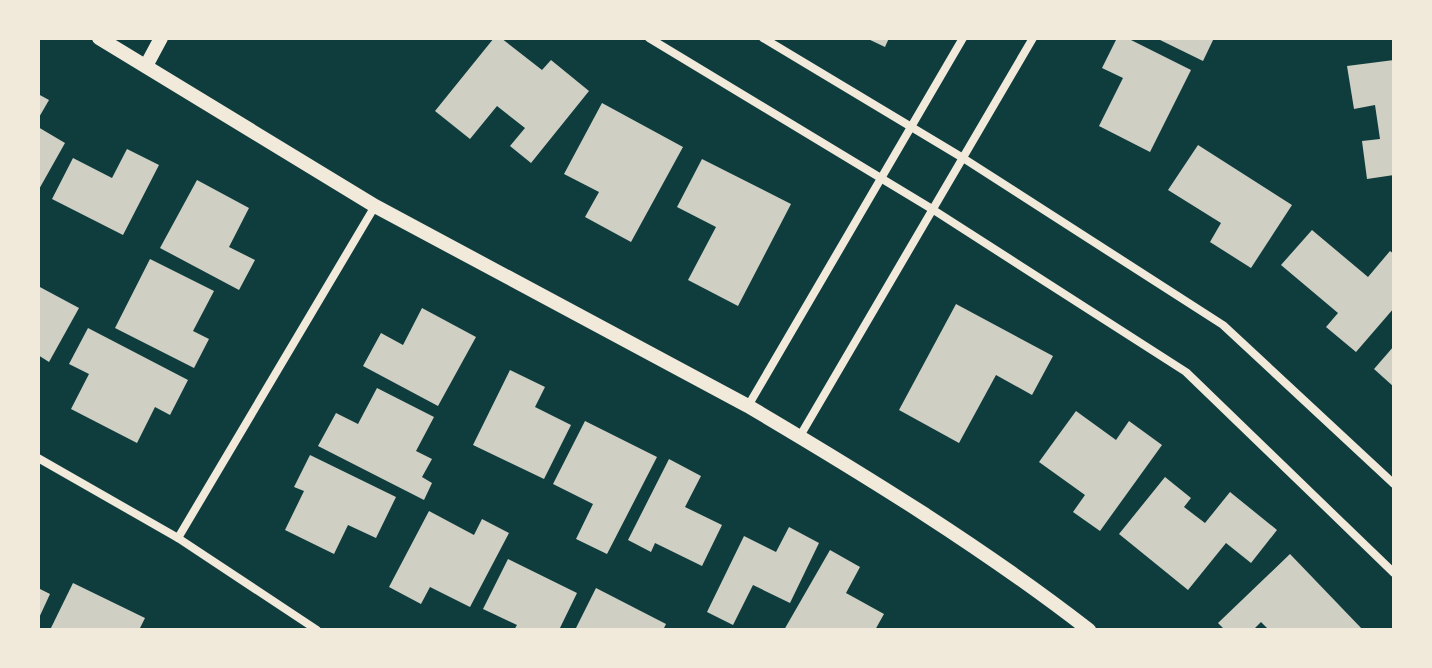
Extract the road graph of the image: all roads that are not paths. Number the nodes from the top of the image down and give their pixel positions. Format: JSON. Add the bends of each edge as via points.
{"nodes":[{"id":1,"x":99,"y":38,"type":"edge"},
{"id":2,"x":161,"y":38,"type":"edge"},
{"id":3,"x":649,"y":38,"type":"edge"},
{"id":4,"x":763,"y":38,"type":"edge"},
{"id":5,"x":963,"y":38,"type":"edge"},
{"id":6,"x":1033,"y":38,"type":"edge"},
{"id":7,"x":146,"y":66,"type":"junction"},
{"id":8,"x":911,"y":128,"type":"junction"},
{"id":9,"x":963,"y":158,"type":"junction"},
{"id":10,"x":880,"y":179,"type":"junction"},
{"id":11,"x":375,"y":206,"type":"junction"},
{"id":12,"x":932,"y":209,"type":"junction"},
{"id":13,"x":748,"y":406,"type":"junction"},
{"id":14,"x":800,"y":436,"type":"junction"},
{"id":15,"x":38,"y":458,"type":"edge"},
{"id":16,"x":1394,"y":484,"type":"edge"},
{"id":17,"x":178,"y":538,"type":"junction"},
{"id":18,"x":1394,"y":573,"type":"edge"},
{"id":19,"x":317,"y":630,"type":"edge"},
{"id":20,"x":1089,"y":630,"type":"edge"}],
"edges":[{"from":1,"to":7,"type":"street"},
{"from":2,"to":7,"type":"street"},
{"from":3,"to":10,"type":"street"},
{"from":4,"to":8,"type":"street"},
{"from":5,"to":8,"type":"street"},
{"from":6,"to":9,"type":"street"},
{"from":7,"to":11,"type":"street"},
{"from":8,"to":9,"type":"street"},
{"from":8,"to":10,"type":"street"},
{"from":9,"to":12,"type":"street"},
{"from":9,"to":16,"type":"street","via":[[1223,325]]},
{"from":10,"to":12,"type":"street"},
{"from":10,"to":13,"type":"street"},
{"from":11,"to":13,"type":"street"},
{"from":11,"to":17,"type":"street"},
{"from":12,"to":14,"type":"street"},
{"from":12,"to":18,"type":"street","via":[[1186,372]]},
{"from":13,"to":14,"type":"street"},
{"from":14,"to":20,"type":"street","via":[[1029,584]]},
{"from":15,"to":17,"type":"street"},
{"from":17,"to":19,"type":"street"}]}
